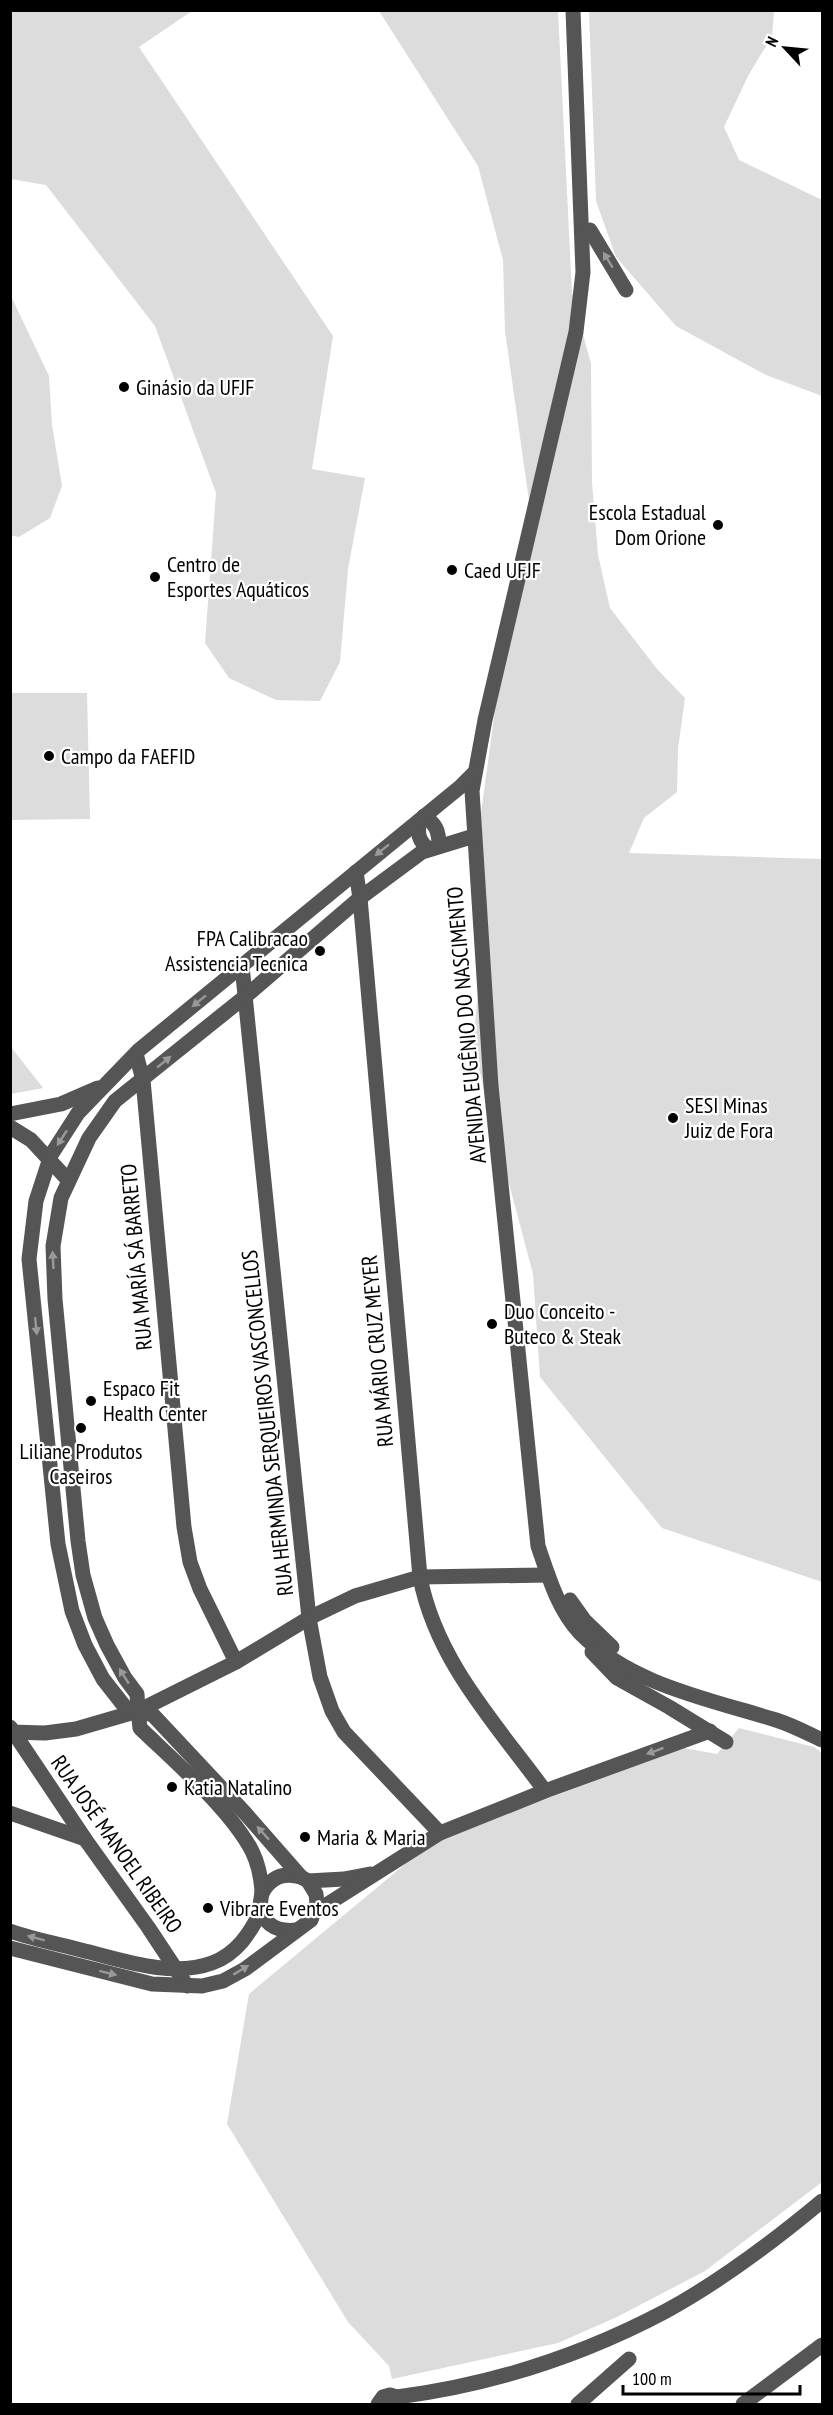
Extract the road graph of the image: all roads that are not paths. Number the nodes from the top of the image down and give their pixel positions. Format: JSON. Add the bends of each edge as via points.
{"nodes":[{"id":1,"x":573,"y":10,"type":"edge"},
{"id":2,"x":579,"y":132,"type":"junction"},
{"id":3,"x":590,"y":230,"type":"junction"},
{"id":4,"x":626,"y":290,"type":"dead end"},
{"id":5,"x":542,"y":474,"type":"junction"},
{"id":6,"x":475,"y":772,"type":"junction"},
{"id":7,"x":422,"y":818,"type":"junction"},
{"id":8,"x":474,"y":836,"type":"junction"},
{"id":9,"x":434,"y":847,"type":"junction"},
{"id":10,"x":356,"y":872,"type":"junction"},
{"id":11,"x":360,"y":898,"type":"junction"},
{"id":12,"x":242,"y":966,"type":"junction"},
{"id":13,"x":247,"y":995,"type":"junction"},
{"id":14,"x":136,"y":1054,"type":"junction"},
{"id":15,"x":143,"y":1080,"type":"junction"},
{"id":16,"x":103,"y":1086,"type":"junction"},
{"id":17,"x":10,"y":1114,"type":"edge"},
{"id":18,"x":10,"y":1127,"type":"edge"},
{"id":19,"x":50,"y":1159,"type":"junction"},
{"id":20,"x":68,"y":1180,"type":"junction"},
{"id":21,"x":55,"y":1299,"type":"junction"},
{"id":22,"x":33,"y":1300,"type":"junction"},
{"id":23,"x":67,"y":1425,"type":"junction"},
{"id":24,"x":46,"y":1426,"type":"junction"},
{"id":25,"x":78,"y":1541,"type":"junction"},
{"id":26,"x":58,"y":1544,"type":"junction"},
{"id":27,"x":548,"y":1575,"type":"junction"},
{"id":28,"x":420,"y":1577,"type":"junction"},
{"id":29,"x":309,"y":1617,"type":"junction"},
{"id":30,"x":579,"y":1631,"type":"junction"},
{"id":31,"x":236,"y":1662,"type":"junction"},
{"id":32,"x":706,"y":1699,"type":"junction"},
{"id":33,"x":138,"y":1711,"type":"junction"},
{"id":34,"x":12,"y":1731,"type":"edge"},
{"id":35,"x":710,"y":1731,"type":"junction"},
{"id":36,"x":822,"y":1740,"type":"edge"},
{"id":37,"x":726,"y":1742,"type":"dead end"},
{"id":38,"x":196,"y":1771,"type":"junction"},
{"id":39,"x":545,"y":1791,"type":"junction"},
{"id":40,"x":10,"y":1814,"type":"edge"},
{"id":41,"x":440,"y":1833,"type":"junction"},
{"id":42,"x":85,"y":1839,"type":"junction"},
{"id":43,"x":379,"y":1872,"type":"junction"},
{"id":44,"x":304,"y":1879,"type":"junction"},
{"id":45,"x":262,"y":1893,"type":"junction"},
{"id":46,"x":261,"y":1911,"type":"junction"},
{"id":47,"x":315,"y":1912,"type":"junction"},
{"id":48,"x":297,"y":1930,"type":"junction"},
{"id":49,"x":10,"y":1931,"type":"edge"},
{"id":50,"x":10,"y":1948,"type":"edge"},
{"id":51,"x":71,"y":1948,"type":"junction"},
{"id":52,"x":68,"y":1963,"type":"junction"},
{"id":53,"x":175,"y":1968,"type":"junction"},
{"id":54,"x":187,"y":1986,"type":"junction"},
{"id":55,"x":822,"y":2201,"type":"edge"},
{"id":56,"x":822,"y":2345,"type":"edge"},
{"id":57,"x":629,"y":2359,"type":"dead end"},
{"id":58,"x":403,"y":2402,"type":"edge"},
{"id":59,"x":376,"y":2404,"type":"edge"},
{"id":60,"x":578,"y":2404,"type":"edge"},
{"id":61,"x":743,"y":2404,"type":"edge"}],
"edges":[{"from":1,"to":2,"type":"street","name":"AVENIDA EUGÊNIO DO NASCIMENTO"},
{"from":2,"to":3,"type":"street","name":"AVENIDA EUGÊNIO DO NASCIMENTO"},
{"from":2,"to":5,"type":"street","name":"AVENIDA EUGÊNIO DO NASCIMENTO","via":[[581,289],[576,332]]},
{"from":4,"to":3,"type":"street","one_way":true},
{"from":3,"to":5,"type":"street","name":"AVENIDA EUGÊNIO DO NASCIMENTO","via":[[591,274],[583,333]]},
{"from":5,"to":6,"type":"street","name":"AVENIDA EUGÊNIO DO NASCIMENTO"},
{"from":6,"to":7,"type":"street"},
{"from":6,"to":8,"type":"street","name":"AVENIDA EUGÊNIO DO NASCIMENTO"},
{"from":7,"to":9,"type":"street","via":[[419,837],[422,843]]},
{"from":7,"to":10,"type":"street","one_way":true},
{"from":8,"to":9,"type":"street"},
{"from":8,"to":27,"type":"street","name":"AVENIDA EUGÊNIO DO NASCIMENTO","via":[[491,1086],[524,1422],[538,1546]]},
{"from":9,"to":11,"type":"street"},
{"from":10,"to":11,"type":"street","name":"RUA MÁRIO CRUZ MEYER"},
{"from":10,"to":12,"type":"street"},
{"from":11,"to":13,"type":"street"},
{"from":11,"to":28,"type":"street","name":"RUA MÁRIO CRUZ MEYER"},
{"from":12,"to":13,"type":"street","name":"RUA HERMINDA SERQUEIROS VASCONCELLOS"},
{"from":12,"to":14,"type":"street","one_way":true},
{"from":15,"to":13,"type":"street","one_way":true},
{"from":13,"to":29,"type":"street","name":"RUA HERMINDA SERQUEIROS VASCONCELLOS"},
{"from":14,"to":15,"type":"street","name":"RUA MARÍA SÁ BARRETO"},
{"from":14,"to":16,"type":"street"},
{"from":15,"to":20,"type":"street","via":[[115,1101],[89,1138]]},
{"from":15,"to":31,"type":"street","name":"RUA MARÍA SÁ BARRETO","via":[[184,1527],[200,1589]]},
{"from":16,"to":17,"type":"street","via":[[61,1104]]},
{"from":16,"to":19,"type":"street","one_way":true,"via":[[78,1113]]},
{"from":18,"to":19,"type":"street"},
{"from":19,"to":20,"type":"street"},
{"from":19,"to":22,"type":"street","via":[[34,1209],[29,1259]]},
{"from":21,"to":20,"type":"street","one_way":true,"via":[[52,1246]]},
{"from":21,"to":22,"type":"street"},
{"from":21,"to":23,"type":"street"},
{"from":22,"to":24,"type":"street","one_way":true},
{"from":23,"to":24,"type":"street"},
{"from":23,"to":25,"type":"street"},
{"from":24,"to":26,"type":"street"},
{"from":25,"to":26,"type":"street"},
{"from":33,"to":25,"type":"street","one_way":true,"via":[[137,1694],[95,1618],[82,1575]]},
{"from":26,"to":33,"type":"street","via":[[72,1611],[85,1645],[103,1679],[125,1707]]},
{"from":27,"to":28,"type":"street"},
{"from":27,"to":30,"type":"street","name":"AVENIDA EUGÊNIO DO NASCIMENTO"},
{"from":27,"to":32,"type":"street","name":"AVENIDA EUGÊNIO DO NASCIMENTO","via":[[608,1644],[641,1666]]},
{"from":28,"to":29,"type":"street","via":[[355,1596]]},
{"from":28,"to":39,"type":"street","name":"RUA MÁRIO CRUZ MEYER","via":[[432,1624],[459,1673]]},
{"from":29,"to":31,"type":"street"},
{"from":29,"to":41,"type":"street","name":"RUA HERMINDA SERQUEIROS VASCONCELLOS","via":[[320,1677],[344,1732]]},
{"from":30,"to":32,"type":"street","name":"AVENIDA EUGÊNIO DO NASCIMENTO","via":[[636,1674]]},
{"from":30,"to":35,"type":"street","via":[[596,1659],[616,1678]]},
{"from":31,"to":33,"type":"street"},
{"from":32,"to":36,"type":"street","name":"AVENIDA EUGÊNIO DO NASCIMENTO","via":[[779,1721]]},
{"from":33,"to":34,"type":"street","via":[[76,1729],[45,1733]]},
{"from":33,"to":38,"type":"street","via":[[153,1715]]},
{"from":34,"to":42,"type":"street","name":"RUA JOSÉ MANOEL RIBEIRO"},
{"from":35,"to":37,"type":"street"},
{"from":35,"to":39,"type":"street","one_way":true},
{"from":44,"to":38,"type":"street","one_way":true},
{"from":38,"to":45,"type":"street","via":[[252,1851]]},
{"from":39,"to":41,"type":"street"},
{"from":40,"to":42,"type":"street"},
{"from":41,"to":43,"type":"street"},
{"from":42,"to":53,"type":"street","name":"RUA JOSÉ MANOEL RIBEIRO"},
{"from":43,"to":44,"type":"street","via":[[344,1880]]},
{"from":43,"to":47,"type":"street"},
{"from":44,"to":45,"type":"street","via":[[283,1875],[266,1885]]},
{"from":44,"to":47,"type":"street","via":[[316,1894]]},
{"from":45,"to":46,"type":"street"},
{"from":46,"to":48,"type":"street","via":[[279,1930]]},
{"from":46,"to":53,"type":"street","via":[[243,1942],[231,1953],[213,1963]]},
{"from":47,"to":48,"type":"street"},
{"from":54,"to":48,"type":"street","one_way":true,"via":[[223,1981]]},
{"from":51,"to":49,"type":"street","one_way":true},
{"from":50,"to":52,"type":"street"},
{"from":51,"to":52,"type":"street"},
{"from":51,"to":53,"type":"street"},
{"from":52,"to":54,"type":"street","one_way":true,"via":[[152,1984]]},
{"from":53,"to":54,"type":"street","name":"RUA JOSÉ MANOEL RIBEIRO"},
{"from":55,"to":58,"type":"street","via":[[786,2231],[666,2311],[550,2361]]},
{"from":56,"to":61,"type":"street"},
{"from":57,"to":60,"type":"street"},
{"from":58,"to":59,"type":"street","via":[[390,2395]]}]}
